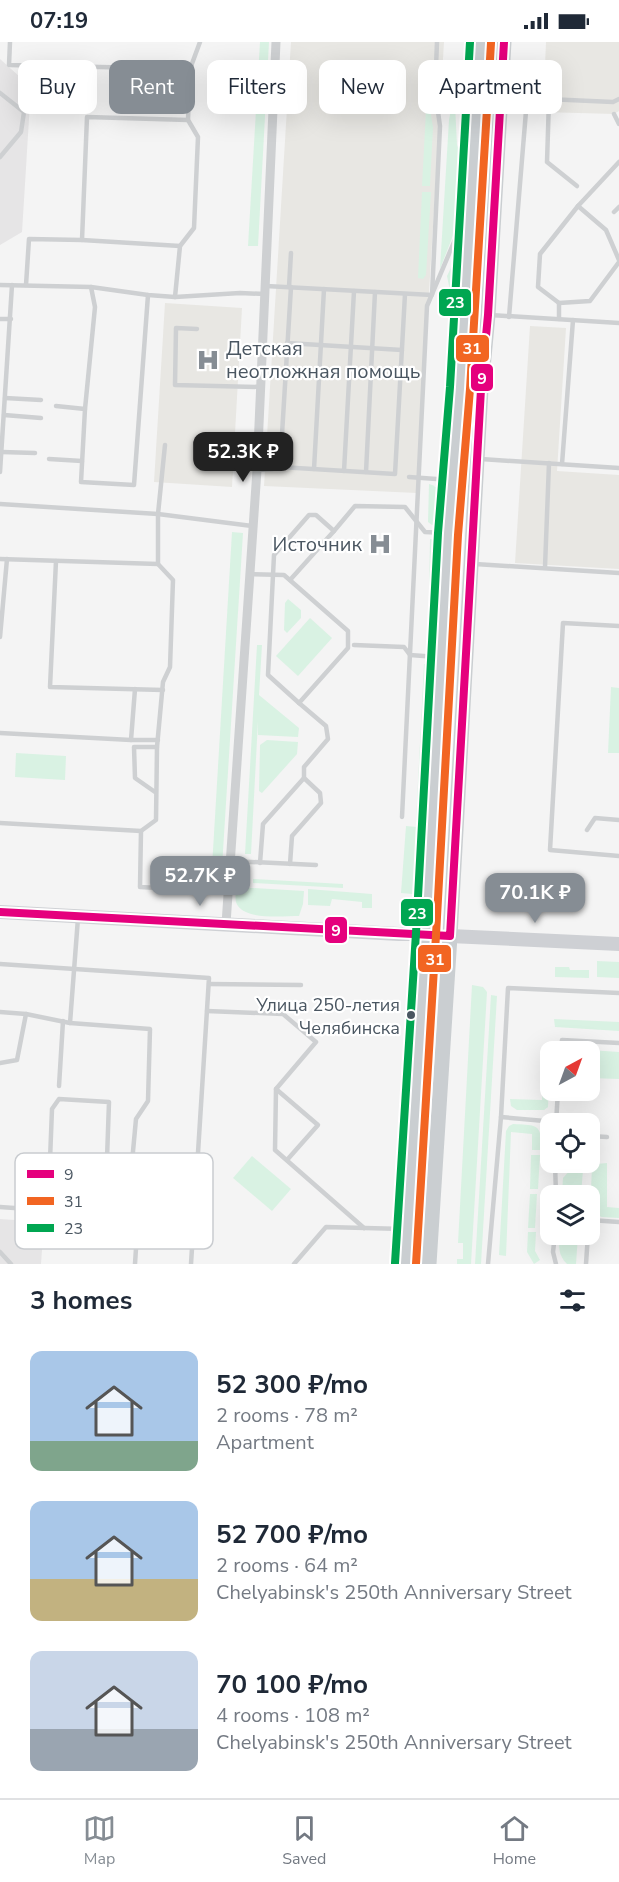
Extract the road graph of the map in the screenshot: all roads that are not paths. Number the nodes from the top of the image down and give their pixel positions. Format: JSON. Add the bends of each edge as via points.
{"nodes":[{"id":1,"x":10,"y":42,"type":"edge"},
{"id":2,"x":200,"y":42,"type":"edge"},
{"id":3,"x":276,"y":42,"type":"edge"},
{"id":4,"x":437,"y":42,"type":"edge"},
{"id":5,"x":481,"y":42,"type":"edge"},
{"id":6,"x":506,"y":44,"type":"edge"},
{"id":7,"x":193,"y":60,"type":"edge"},
{"id":8,"x":504,"y":60,"type":"edge"},
{"id":9,"x":109,"y":67,"type":"edge"},
{"id":10,"x":0,"y":93,"type":"edge"},
{"id":11,"x":619,"y":99,"type":"edge"},
{"id":12,"x":562,"y":100,"type":"edge"},
{"id":13,"x":188,"y":114,"type":"edge"},
{"id":14,"x":500,"y":114,"type":"edge"},
{"id":15,"x":526,"y":114,"type":"edge"},
{"id":16,"x":549,"y":114,"type":"edge"},
{"id":17,"x":614,"y":114,"type":"dead end"},
{"id":18,"x":188,"y":120,"type":"junction"},
{"id":19,"x":619,"y":124,"type":"edge"},
{"id":20,"x":0,"y":157,"type":"edge"},
{"id":21,"x":619,"y":162,"type":"edge"},
{"id":22,"x":577,"y":186,"type":"dead end"},
{"id":23,"x":472,"y":200,"type":"junction"},
{"id":24,"x":578,"y":206,"type":"junction"},
{"id":25,"x":619,"y":207,"type":"edge"},
{"id":26,"x":614,"y":212,"type":"dead end"},
{"id":27,"x":82,"y":240,"type":"junction"},
{"id":28,"x":180,"y":246,"type":"junction"},
{"id":29,"x":291,"y":253,"type":"dead end"},
{"id":30,"x":619,"y":261,"type":"edge"},
{"id":31,"x":0,"y":285,"type":"edge"},
{"id":32,"x":12,"y":285,"type":"junction"},
{"id":33,"x":26,"y":285,"type":"junction"},
{"id":34,"x":91,"y":287,"type":"junction"},
{"id":35,"x":290,"y":287,"type":"junction"},
{"id":36,"x":324,"y":289,"type":"junction"},
{"id":37,"x":265,"y":290,"type":"junction"},
{"id":38,"x":354,"y":291,"type":"junction"},
{"id":39,"x":375,"y":292,"type":"junction"},
{"id":40,"x":405,"y":294,"type":"junction"},
{"id":41,"x":432,"y":295,"type":"junction"},
{"id":42,"x":148,"y":296,"type":"junction"},
{"id":43,"x":175,"y":297,"type":"junction"},
{"id":44,"x":559,"y":303,"type":"junction"},
{"id":45,"x":488,"y":315,"type":"junction"},
{"id":46,"x":509,"y":316,"type":"junction"},
{"id":47,"x":0,"y":319,"type":"edge"},
{"id":48,"x":10,"y":319,"type":"junction"},
{"id":49,"x":559,"y":319,"type":"junction"},
{"id":50,"x":573,"y":320,"type":"junction"},
{"id":51,"x":619,"y":322,"type":"edge"},
{"id":52,"x":197,"y":329,"type":"dead end"},
{"id":53,"x":287,"y":343,"type":"junction"},
{"id":54,"x":321,"y":345,"type":"junction"},
{"id":55,"x":351,"y":347,"type":"junction"},
{"id":56,"x":372,"y":348,"type":"junction"},
{"id":57,"x":402,"y":350,"type":"junction"},
{"id":58,"x":261,"y":387,"type":"junction"},
{"id":59,"x":460,"y":388,"type":"junction"},
{"id":60,"x":481,"y":389,"type":"junction"},
{"id":61,"x":5,"y":399,"type":"junction"},
{"id":62,"x":41,"y":400,"type":"dead end"},
{"id":63,"x":56,"y":406,"type":"dead end"},
{"id":64,"x":85,"y":409,"type":"junction"},
{"id":65,"x":4,"y":415,"type":"junction"},
{"id":66,"x":41,"y":418,"type":"dead end"},
{"id":67,"x":165,"y":445,"type":"dead end"},
{"id":68,"x":2,"y":452,"type":"junction"},
{"id":69,"x":35,"y":453,"type":"dead end"},
{"id":70,"x":50,"y":459,"type":"dead end"},
{"id":71,"x":477,"y":459,"type":"junction"},
{"id":72,"x":82,"y":461,"type":"junction"},
{"id":73,"x":549,"y":463,"type":"junction"},
{"id":74,"x":562,"y":464,"type":"junction"},
{"id":75,"x":619,"y":468,"type":"edge"},
{"id":76,"x":273,"y":469,"type":"dead end"},
{"id":77,"x":314,"y":469,"type":"junction"},
{"id":78,"x":257,"y":470,"type":"junction"},
{"id":79,"x":344,"y":471,"type":"junction"},
{"id":80,"x":0,"y":472,"type":"edge"},
{"id":81,"x":366,"y":472,"type":"junction"},
{"id":82,"x":409,"y":477,"type":"dead end"},
{"id":83,"x":417,"y":478,"type":"junction"},
{"id":84,"x":453,"y":481,"type":"junction"},
{"id":85,"x":0,"y":504,"type":"edge"},
{"id":86,"x":158,"y":514,"type":"junction"},
{"id":87,"x":417,"y":522,"type":"junction"},
{"id":88,"x":252,"y":526,"type":"junction"},
{"id":89,"x":334,"y":531,"type":"junction"},
{"id":90,"x":448,"y":534,"type":"junction"},
{"id":91,"x":0,"y":559,"type":"edge"},
{"id":92,"x":7,"y":559,"type":"junction"},
{"id":93,"x":56,"y":561,"type":"junction"},
{"id":94,"x":158,"y":564,"type":"junction"},
{"id":95,"x":471,"y":564,"type":"junction"},
{"id":96,"x":545,"y":567,"type":"junction"},
{"id":97,"x":249,"y":573,"type":"junction"},
{"id":98,"x":619,"y":573,"type":"edge"},
{"id":99,"x":272,"y":574,"type":"junction"},
{"id":100,"x":290,"y":580,"type":"junction"},
{"id":101,"x":1,"y":624,"type":"edge"},
{"id":102,"x":619,"y":626,"type":"edge"},
{"id":103,"x":0,"y":637,"type":"edge"},
{"id":104,"x":354,"y":645,"type":"dead end"},
{"id":105,"x":410,"y":654,"type":"junction"},
{"id":106,"x":441,"y":658,"type":"junction"},
{"id":107,"x":135,"y":689,"type":"junction"},
{"id":108,"x":162,"y":690,"type":"junction"},
{"id":109,"x":299,"y":703,"type":"junction"},
{"id":110,"x":0,"y":733,"type":"edge"},
{"id":111,"x":131,"y":740,"type":"junction"},
{"id":112,"x":158,"y":740,"type":"junction"},
{"id":113,"x":157,"y":747,"type":"junction"},
{"id":114,"x":304,"y":778,"type":"junction"},
{"id":115,"x":155,"y":792,"type":"junction"},
{"id":116,"x":402,"y":817,"type":"dead end"},
{"id":117,"x":619,"y":820,"type":"edge"},
{"id":118,"x":0,"y":824,"type":"edge"},
{"id":119,"x":587,"y":830,"type":"dead end"},
{"id":120,"x":141,"y":831,"type":"junction"},
{"id":121,"x":619,"y":856,"type":"edge"},
{"id":122,"x":230,"y":861,"type":"junction"},
{"id":123,"x":260,"y":863,"type":"junction"},
{"id":124,"x":291,"y":864,"type":"junction"},
{"id":125,"x":316,"y":865,"type":"dead end"},
{"id":126,"x":228,"y":892,"type":"junction"},
{"id":127,"x":0,"y":912,"type":"edge"},
{"id":128,"x":78,"y":916,"type":"junction"},
{"id":129,"x":226,"y":924,"type":"junction"},
{"id":130,"x":426,"y":934,"type":"junction"},
{"id":131,"x":450,"y":936,"type":"junction"},
{"id":132,"x":619,"y":944,"type":"edge"},
{"id":133,"x":0,"y":964,"type":"edge"},
{"id":134,"x":74,"y":969,"type":"junction"},
{"id":135,"x":209,"y":984,"type":"junction"},
{"id":136,"x":301,"y":985,"type":"dead end"},
{"id":137,"x":619,"y":993,"type":"edge"},
{"id":138,"x":207,"y":1011,"type":"junction"},
{"id":139,"x":0,"y":1012,"type":"edge"},
{"id":140,"x":26,"y":1014,"type":"junction"},
{"id":141,"x":63,"y":1021,"type":"junction"},
{"id":142,"x":70,"y":1023,"type":"junction"},
{"id":143,"x":562,"y":1041,"type":"edge"},
{"id":144,"x":581,"y":1041,"type":"edge"},
{"id":145,"x":600,"y":1042,"type":"edge"},
{"id":146,"x":619,"y":1043,"type":"edge"},
{"id":147,"x":0,"y":1063,"type":"edge"},
{"id":148,"x":59,"y":1086,"type":"dead end"},
{"id":149,"x":276,"y":1089,"type":"junction"},
{"id":150,"x":501,"y":1117,"type":"junction"},
{"id":151,"x":540,"y":1121,"type":"edge"},
{"id":152,"x":600,"y":1137,"type":"edge"},
{"id":153,"x":607,"y":1137,"type":"dead end"},
{"id":154,"x":50,"y":1153,"type":"edge"},
{"id":155,"x":107,"y":1153,"type":"edge"},
{"id":156,"x":133,"y":1153,"type":"edge"},
{"id":157,"x":198,"y":1153,"type":"edge"},
{"id":158,"x":287,"y":1160,"type":"junction"},
{"id":159,"x":0,"y":1207,"type":"edge"},
{"id":160,"x":15,"y":1208,"type":"edge"},
{"id":161,"x":600,"y":1221,"type":"edge"},
{"id":162,"x":618,"y":1224,"type":"edge"},
{"id":163,"x":364,"y":1228,"type":"junction"},
{"id":164,"x":407,"y":1229,"type":"junction"},
{"id":165,"x":554,"y":1245,"type":"edge"},
{"id":166,"x":587,"y":1245,"type":"edge"},
{"id":167,"x":136,"y":1249,"type":"edge"},
{"id":168,"x":192,"y":1249,"type":"edge"},
{"id":169,"x":0,"y":1252,"type":"edge"},
{"id":170,"x":11,"y":1264,"type":"edge"},
{"id":171,"x":135,"y":1264,"type":"edge"},
{"id":172,"x":191,"y":1264,"type":"edge"},
{"id":173,"x":294,"y":1264,"type":"edge"},
{"id":174,"x":405,"y":1264,"type":"edge"},
{"id":175,"x":429,"y":1264,"type":"edge"},
{"id":176,"x":488,"y":1264,"type":"edge"},
{"id":177,"x":556,"y":1264,"type":"edge"},
{"id":178,"x":586,"y":1264,"type":"edge"}],
"edges":[{"from":1,"to":9,"type":"lane","via":[[9,65]]},
{"from":2,"to":7,"type":"lane"},
{"from":3,"to":37,"type":"street"},
{"from":4,"to":41,"type":"lane","via":[[435,91],[440,126]]},
{"from":5,"to":23,"type":"main road"},
{"from":6,"to":8,"type":"main road"},
{"from":10,"to":20,"type":"lane","via":[[24,112],[21,132]]},
{"from":11,"to":12,"type":"lane"},
{"from":13,"to":18,"type":"lane"},
{"from":14,"to":45,"type":"main road"},
{"from":15,"to":46,"type":"lane"},
{"from":16,"to":22,"type":"lane","via":[[547,162]]},
{"from":17,"to":19,"type":"lane"},
{"from":18,"to":27,"type":"lane","via":[[87,117]]},
{"from":18,"to":28,"type":"lane","via":[[198,137],[194,228]]},
{"from":21,"to":24,"type":"lane"},
{"from":23,"to":41,"type":"lane"},
{"from":23,"to":59,"type":"main road"},
{"from":24,"to":30,"type":"lane","via":[[606,230]]},
{"from":24,"to":44,"type":"lane","via":[[540,254],[538,287]]},
{"from":25,"to":26,"type":"lane"},
{"from":27,"to":28,"type":"lane"},
{"from":27,"to":33,"type":"lane","via":[[29,239]]},
{"from":28,"to":43,"type":"lane"},
{"from":29,"to":35,"type":"lane"},
{"from":30,"to":44,"type":"lane","via":[[590,301]]},
{"from":31,"to":32,"type":"lane"},
{"from":32,"to":33,"type":"lane"},
{"from":32,"to":48,"type":"lane"},
{"from":33,"to":34,"type":"lane"},
{"from":34,"to":42,"type":"lane"},
{"from":34,"to":64,"type":"lane","via":[[95,307]]},
{"from":35,"to":36,"type":"lane"},
{"from":35,"to":37,"type":"lane"},
{"from":35,"to":53,"type":"lane"},
{"from":36,"to":38,"type":"lane"},
{"from":36,"to":54,"type":"lane"},
{"from":37,"to":43,"type":"lane"},
{"from":37,"to":58,"type":"street"},
{"from":38,"to":39,"type":"lane"},
{"from":38,"to":55,"type":"lane"},
{"from":39,"to":40,"type":"lane"},
{"from":39,"to":56,"type":"lane"},
{"from":40,"to":41,"type":"lane"},
{"from":40,"to":57,"type":"lane"},
{"from":41,"to":83,"type":"lane","via":[[427,306]]},
{"from":42,"to":43,"type":"lane"},
{"from":42,"to":72,"type":"lane","via":[[134,485],[81,482]]},
{"from":44,"to":49,"type":"lane"},
{"from":45,"to":46,"type":"lane"},
{"from":45,"to":60,"type":"main road"},
{"from":46,"to":49,"type":"lane"},
{"from":47,"to":48,"type":"lane"},
{"from":48,"to":61,"type":"lane"},
{"from":49,"to":50,"type":"lane"},
{"from":50,"to":51,"type":"lane"},
{"from":50,"to":74,"type":"lane"},
{"from":52,"to":58,"type":"lane","via":[[176,328],[175,385]]},
{"from":53,"to":54,"type":"lane"},
{"from":53,"to":77,"type":"lane","via":[[280,467]]},
{"from":54,"to":55,"type":"lane"},
{"from":54,"to":77,"type":"lane"},
{"from":55,"to":56,"type":"lane"},
{"from":55,"to":79,"type":"lane"},
{"from":56,"to":57,"type":"lane"},
{"from":56,"to":81,"type":"lane"},
{"from":57,"to":81,"type":"lane","via":[[395,474]]},
{"from":58,"to":78,"type":"street"},
{"from":59,"to":60,"type":"main road"},
{"from":59,"to":84,"type":"main road"},
{"from":60,"to":71,"type":"main road"},
{"from":61,"to":62,"type":"lane"},
{"from":61,"to":65,"type":"lane"},
{"from":63,"to":64,"type":"lane"},
{"from":64,"to":72,"type":"lane"},
{"from":65,"to":66,"type":"lane"},
{"from":65,"to":68,"type":"lane"},
{"from":67,"to":86,"type":"lane"},
{"from":68,"to":69,"type":"lane"},
{"from":68,"to":80,"type":"lane"},
{"from":70,"to":72,"type":"lane"},
{"from":71,"to":73,"type":"lane"},
{"from":71,"to":95,"type":"main road"},
{"from":73,"to":74,"type":"lane"},
{"from":73,"to":96,"type":"lane"},
{"from":74,"to":75,"type":"lane"},
{"from":76,"to":78,"type":"lane"},
{"from":77,"to":79,"type":"lane"},
{"from":78,"to":88,"type":"street"},
{"from":79,"to":81,"type":"lane"},
{"from":82,"to":83,"type":"lane"},
{"from":83,"to":84,"type":"lane"},
{"from":83,"to":87,"type":"lane"},
{"from":84,"to":90,"type":"main road"},
{"from":85,"to":86,"type":"lane"},
{"from":86,"to":88,"type":"lane"},
{"from":86,"to":94,"type":"lane"},
{"from":87,"to":89,"type":"lane","via":[[405,507],[355,506]]},
{"from":87,"to":90,"type":"lane","via":[[425,532]]},
{"from":87,"to":105,"type":"lane"},
{"from":88,"to":97,"type":"street"},
{"from":89,"to":99,"type":"lane","via":[[316,515],[309,515],[274,555]]},
{"from":89,"to":100,"type":"lane"},
{"from":90,"to":106,"type":"main road"},
{"from":91,"to":92,"type":"lane"},
{"from":92,"to":93,"type":"lane"},
{"from":92,"to":101,"type":"lane"},
{"from":93,"to":94,"type":"lane"},
{"from":93,"to":107,"type":"lane","via":[[50,687]]},
{"from":94,"to":108,"type":"lane","via":[[173,580],[170,667]]},
{"from":95,"to":96,"type":"lane"},
{"from":95,"to":131,"type":"main road"},
{"from":96,"to":98,"type":"lane"},
{"from":97,"to":99,"type":"lane"},
{"from":97,"to":122,"type":"street"},
{"from":99,"to":100,"type":"lane","via":[[284,574]]},
{"from":99,"to":109,"type":"lane","via":[[268,675]]},
{"from":100,"to":109,"type":"lane","via":[[348,631],[348,648]]},
{"from":101,"to":103,"type":"lane"},
{"from":102,"to":121,"type":"lane","via":[[564,624],[550,850]]},
{"from":104,"to":105,"type":"lane","via":[[404,647]]},
{"from":105,"to":106,"type":"lane"},
{"from":105,"to":116,"type":"lane"},
{"from":106,"to":130,"type":"main road"},
{"from":107,"to":108,"type":"lane"},
{"from":107,"to":111,"type":"lane"},
{"from":108,"to":112,"type":"lane"},
{"from":109,"to":114,"type":"lane","via":[[326,726],[327,740],[303,767]]},
{"from":110,"to":111,"type":"lane"},
{"from":111,"to":112,"type":"lane"},
{"from":112,"to":113,"type":"lane"},
{"from":113,"to":115,"type":"lane"},
{"from":113,"to":115,"type":"lane","via":[[134,747],[135,778]]},
{"from":114,"to":123,"type":"lane","via":[[263,825]]},
{"from":114,"to":124,"type":"lane","via":[[320,793],[321,803],[292,836]]},
{"from":115,"to":120,"type":"lane","via":[[156,820]]},
{"from":117,"to":119,"type":"lane","via":[[595,818]]},
{"from":118,"to":120,"type":"lane"},
{"from":120,"to":126,"type":"lane","via":[[140,887]]},
{"from":122,"to":123,"type":"lane"},
{"from":122,"to":126,"type":"street"},
{"from":123,"to":124,"type":"lane"},
{"from":124,"to":125,"type":"lane"},
{"from":126,"to":129,"type":"street"},
{"from":127,"to":128,"type":"street"},
{"from":128,"to":129,"type":"street"},
{"from":128,"to":134,"type":"lane"},
{"from":129,"to":130,"type":"street"},
{"from":130,"to":131,"type":"main road"},
{"from":130,"to":164,"type":"main road"},
{"from":131,"to":132,"type":"street"},
{"from":131,"to":175,"type":"main road"},
{"from":133,"to":134,"type":"lane"},
{"from":134,"to":135,"type":"lane","via":[[209,978]]},
{"from":134,"to":142,"type":"lane"},
{"from":135,"to":136,"type":"lane"},
{"from":135,"to":138,"type":"lane"},
{"from":137,"to":150,"type":"lane","via":[[508,988]]},
{"from":138,"to":149,"type":"lane","via":[[283,1014],[316,1042]]},
{"from":138,"to":157,"type":"lane"},
{"from":139,"to":140,"type":"lane"},
{"from":140,"to":141,"type":"lane"},
{"from":140,"to":147,"type":"lane","via":[[17,1060]]},
{"from":141,"to":142,"type":"lane"},
{"from":141,"to":148,"type":"lane"},
{"from":142,"to":156,"type":"lane","via":[[150,1029],[148,1101],[136,1119]]},
{"from":143,"to":144,"type":"lane"},
{"from":145,"to":146,"type":"lane"},
{"from":149,"to":158,"type":"lane","via":[[275,1150]]},
{"from":149,"to":158,"type":"lane","via":[[318,1125]]},
{"from":150,"to":151,"type":"lane"},
{"from":150,"to":176,"type":"lane"},
{"from":152,"to":153,"type":"lane"},
{"from":154,"to":155,"type":"lane","via":[[52,1109],[59,1099],[109,1102]]},
{"from":158,"to":163,"type":"lane"},
{"from":159,"to":160,"type":"lane"},
{"from":161,"to":162,"type":"lane"},
{"from":163,"to":164,"type":"lane"},
{"from":163,"to":173,"type":"lane","via":[[326,1227]]},
{"from":164,"to":174,"type":"main road"},
{"from":165,"to":177,"type":"lane"},
{"from":166,"to":178,"type":"lane"},
{"from":167,"to":171,"type":"lane"},
{"from":168,"to":172,"type":"lane"},
{"from":169,"to":170,"type":"lane"}]}
